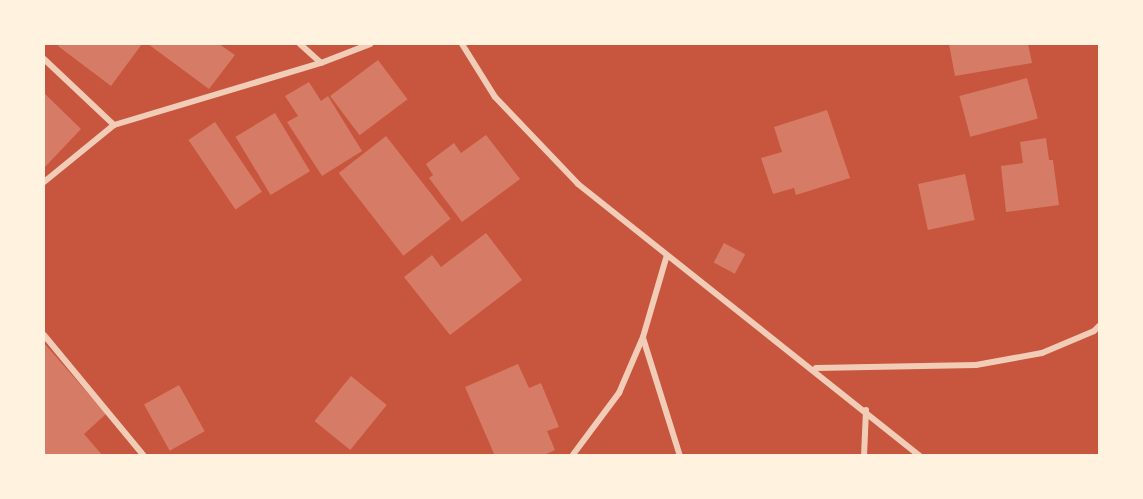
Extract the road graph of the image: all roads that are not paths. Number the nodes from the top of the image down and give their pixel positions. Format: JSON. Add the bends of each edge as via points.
{"nodes":[{"id":1,"x":300,"y":44,"type":"edge"},
{"id":2,"x":370,"y":44,"type":"edge"},
{"id":3,"x":462,"y":44,"type":"edge"},
{"id":4,"x":44,"y":59,"type":"edge"},
{"id":5,"x":321,"y":63,"type":"junction"},
{"id":6,"x":114,"y":125,"type":"junction"},
{"id":7,"x":44,"y":182,"type":"edge"},
{"id":8,"x":667,"y":255,"type":"junction"},
{"id":9,"x":1100,"y":325,"type":"edge"},
{"id":10,"x":44,"y":335,"type":"edge"},
{"id":11,"x":643,"y":337,"type":"junction"},
{"id":12,"x":815,"y":368,"type":"junction"},
{"id":13,"x":866,"y":410,"type":"junction"},
{"id":14,"x":144,"y":456,"type":"edge"},
{"id":15,"x":572,"y":456,"type":"edge"},
{"id":16,"x":680,"y":456,"type":"edge"},
{"id":17,"x":864,"y":456,"type":"edge"},
{"id":18,"x":921,"y":456,"type":"edge"}],
"edges":[{"from":1,"to":5,"type":"street"},
{"from":2,"to":5,"type":"street"},
{"from":3,"to":8,"type":"street","via":[[495,97],[578,184]]},
{"from":4,"to":6,"type":"street"},
{"from":5,"to":6,"type":"street"},
{"from":6,"to":7,"type":"street"},
{"from":8,"to":11,"type":"street"},
{"from":8,"to":12,"type":"street"},
{"from":9,"to":12,"type":"street","via":[[1042,353],[976,365]]},
{"from":10,"to":14,"type":"street"},
{"from":11,"to":15,"type":"street","via":[[619,393]]},
{"from":11,"to":16,"type":"street"},
{"from":12,"to":13,"type":"street"},
{"from":13,"to":17,"type":"street"},
{"from":13,"to":18,"type":"street"}]}
